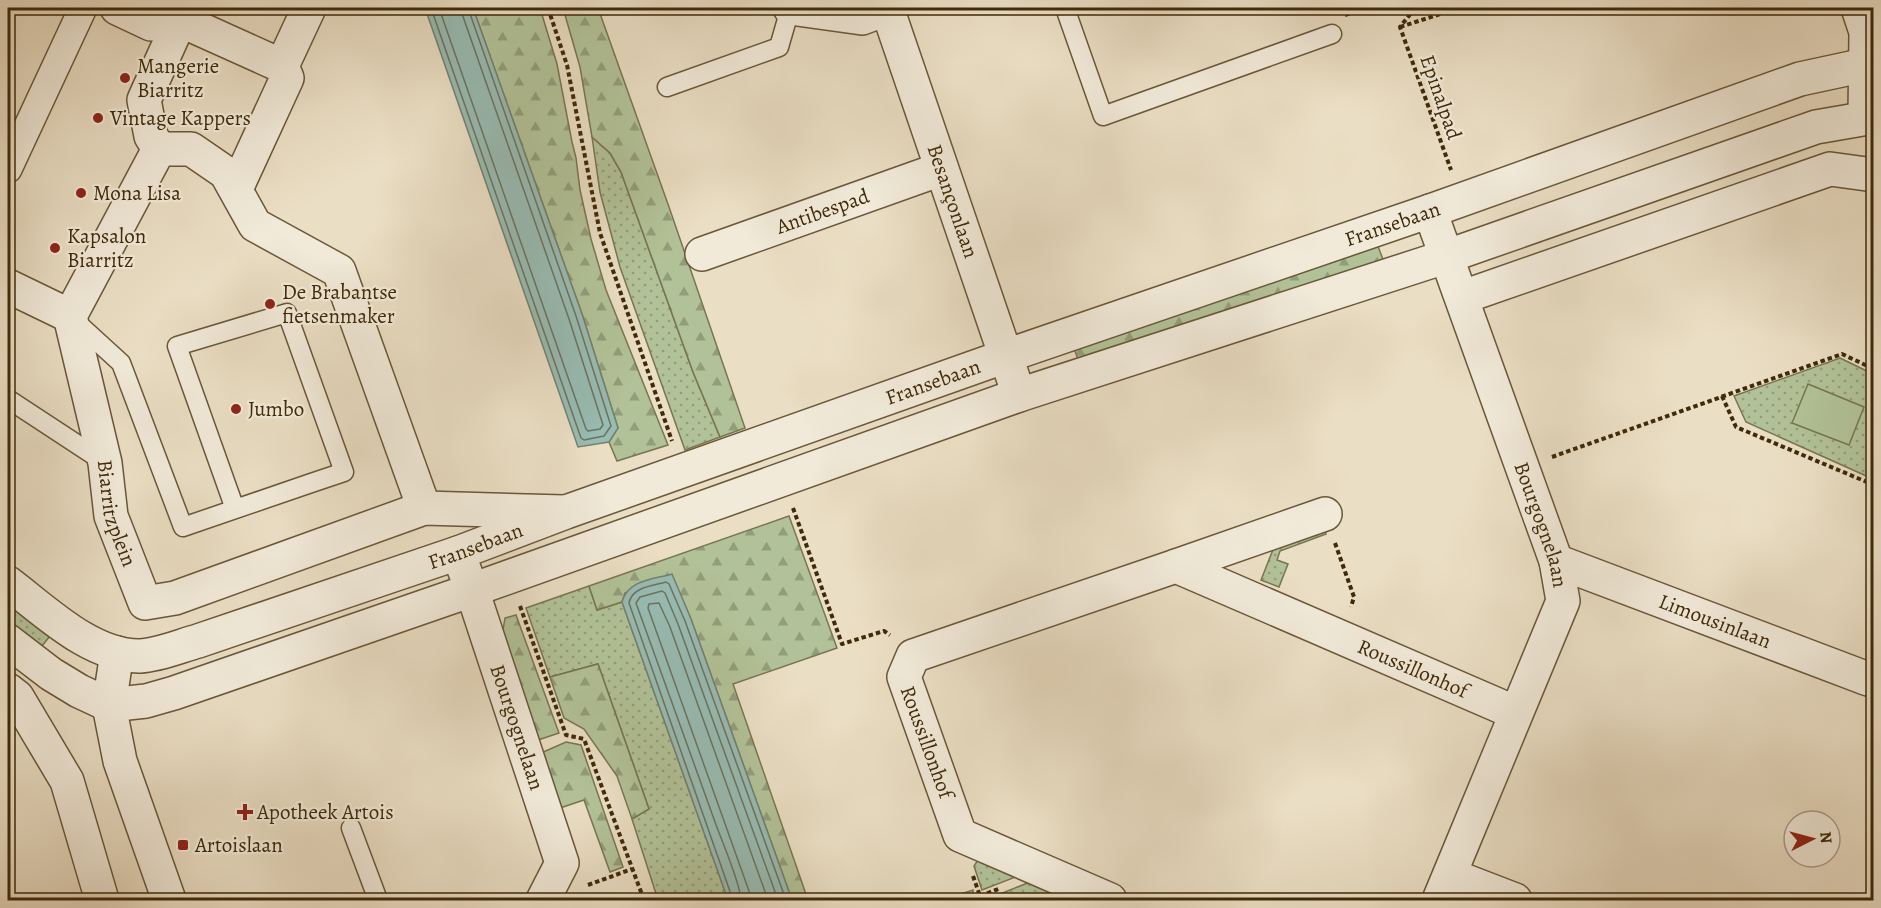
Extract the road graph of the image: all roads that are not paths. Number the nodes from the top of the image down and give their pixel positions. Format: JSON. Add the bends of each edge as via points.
{"nodes":[{"id":1,"x":83,"y":8,"type":"edge"},
{"id":2,"x":117,"y":8,"type":"edge"},
{"id":3,"x":309,"y":8,"type":"edge"},
{"id":4,"x":790,"y":8,"type":"edge"},
{"id":5,"x":887,"y":8,"type":"edge"},
{"id":6,"x":1065,"y":8,"type":"edge"},
{"id":7,"x":1858,"y":8,"type":"edge"},
{"id":8,"x":180,"y":20,"type":"junction"},
{"id":9,"x":1332,"y":34,"type":"dead end"},
{"id":10,"x":282,"y":66,"type":"junction"},
{"id":11,"x":1870,"y":66,"type":"edge"},
{"id":12,"x":667,"y":87,"type":"dead end"},
{"id":13,"x":1869,"y":117,"type":"edge"},
{"id":14,"x":159,"y":149,"type":"junction"},
{"id":15,"x":8,"y":169,"type":"edge"},
{"id":16,"x":941,"y":169,"type":"junction"},
{"id":17,"x":1874,"y":175,"type":"edge"},
{"id":18,"x":236,"y":189,"type":"junction"},
{"id":19,"x":1430,"y":211,"type":"junction"},
{"id":20,"x":702,"y":254,"type":"dead end"},
{"id":21,"x":1448,"y":256,"type":"junction"},
{"id":22,"x":8,"y":286,"type":"edge"},
{"id":23,"x":1463,"y":297,"type":"junction"},
{"id":24,"x":70,"y":316,"type":"junction"},
{"id":25,"x":1006,"y":356,"type":"junction"},
{"id":26,"x":1019,"y":395,"type":"junction"},
{"id":27,"x":8,"y":399,"type":"edge"},
{"id":28,"x":105,"y":463,"type":"junction"},
{"id":29,"x":424,"y":508,"type":"junction"},
{"id":30,"x":236,"y":509,"type":"junction"},
{"id":31,"x":566,"y":512,"type":"junction"},
{"id":32,"x":1325,"y":514,"type":"road end"},
{"id":33,"x":458,"y":553,"type":"junction"},
{"id":34,"x":1556,"y":561,"type":"junction"},
{"id":35,"x":1176,"y":566,"type":"junction"},
{"id":36,"x":8,"y":583,"type":"edge"},
{"id":37,"x":472,"y":590,"type":"junction"},
{"id":38,"x":8,"y":641,"type":"edge"},
{"id":39,"x":117,"y":652,"type":"junction"},
{"id":40,"x":1874,"y":678,"type":"edge"},
{"id":41,"x":12,"y":694,"type":"edge"},
{"id":42,"x":109,"y":705,"type":"junction"},
{"id":43,"x":1516,"y":713,"type":"junction"},
{"id":44,"x":351,"y":828,"type":"dead end"},
{"id":45,"x":1444,"y":888,"type":"edge"},
{"id":46,"x":102,"y":900,"type":"edge"},
{"id":47,"x":169,"y":900,"type":"edge"},
{"id":48,"x":378,"y":900,"type":"edge"},
{"id":49,"x":543,"y":900,"type":"edge"},
{"id":50,"x":1110,"y":900,"type":"edge"},
{"id":51,"x":1515,"y":900,"type":"edge"}],
"edges":[{"from":1,"to":15,"type":"street"},
{"from":2,"to":8,"type":"street","via":[[151,24]]},
{"from":3,"to":10,"type":"street"},
{"from":4,"to":5,"type":"street","via":[[862,18]]},
{"from":4,"to":12,"type":"lane","via":[[779,47]]},
{"from":5,"to":16,"type":"street","name":"Besançonlaan"},
{"from":6,"to":9,"type":"lane","via":[[1103,116]]},
{"from":7,"to":11,"type":"street"},
{"from":8,"to":10,"type":"street"},
{"from":8,"to":14,"type":"street","via":[[144,100],[151,136]]},
{"from":10,"to":18,"type":"street","via":[[287,78]]},
{"from":11,"to":13,"type":"street"},
{"from":11,"to":19,"type":"street","name":"Fransebaan","via":[[1800,79]]},
{"from":13,"to":21,"type":"street","name":"Fransebaan","via":[[1816,127]]},
{"from":14,"to":18,"type":"street","via":[[191,148],[226,173]]},
{"from":14,"to":24,"type":"street"},
{"from":16,"to":20,"type":"street","name":"Antibespad"},
{"from":16,"to":25,"type":"street","name":"Besançonlaan"},
{"from":17,"to":23,"type":"street","via":[[1830,168]]},
{"from":18,"to":29,"type":"street","via":[[255,225],[339,271]]},
{"from":19,"to":21,"type":"street","name":"Bourgognelaan"},
{"from":19,"to":25,"type":"street","name":"Fransebaan"},
{"from":21,"to":23,"type":"street","name":"Bourgognelaan"},
{"from":21,"to":26,"type":"street","name":"Fransebaan"},
{"from":22,"to":24,"type":"street"},
{"from":23,"to":34,"type":"street","name":"Bourgognelaan"},
{"from":24,"to":28,"type":"street","name":"Biarritzplein"},
{"from":24,"to":30,"type":"lane","via":[[121,363],[183,527]]},
{"from":25,"to":26,"type":"street","name":"Besançonlaan"},
{"from":25,"to":31,"type":"street","name":"Fransebaan"},
{"from":26,"to":37,"type":"street","name":"Fransebaan"},
{"from":27,"to":28,"type":"lane"},
{"from":28,"to":29,"type":"street","name":"Biarritzplein","via":[[111,516],[145,603],[175,598]]},
{"from":29,"to":31,"type":"street","name":"Biarritzplein"},
{"from":30,"to":30,"type":"lane","via":[[344,472],[287,313],[177,346]]},
{"from":31,"to":33,"type":"street","name":"Fransebaan"},
{"from":32,"to":35,"type":"street","name":"Roussillonhof"},
{"from":33,"to":37,"type":"street","name":"Bourgognelaan"},
{"from":33,"to":39,"type":"street","name":"Fransebaan","via":[[198,641],[139,656]]},
{"from":34,"to":40,"type":"street","name":"Limousinlaan","via":[[1868,679]]},
{"from":34,"to":43,"type":"street","name":"Bourgognelaan","via":[[1563,601]]},
{"from":35,"to":43,"type":"street","name":"Roussillonhof"},
{"from":35,"to":50,"type":"street","name":"Roussillonhof","via":[[913,656],[904,677],[960,835]]},
{"from":36,"to":39,"type":"street","name":"Fransebaan","via":[[86,641]]},
{"from":37,"to":42,"type":"street","name":"Fransebaan","via":[[174,693]]},
{"from":37,"to":49,"type":"street","name":"Bourgognelaan","via":[[562,863]]},
{"from":38,"to":42,"type":"street","via":[[51,674]]},
{"from":39,"to":42,"type":"street"},
{"from":41,"to":46,"type":"street","via":[[67,781]]},
{"from":42,"to":47,"type":"street","via":[[120,761]]},
{"from":43,"to":45,"type":"street","name":"Bourgognelaan"},
{"from":44,"to":48,"type":"lane"},
{"from":45,"to":51,"type":"street"}]}
